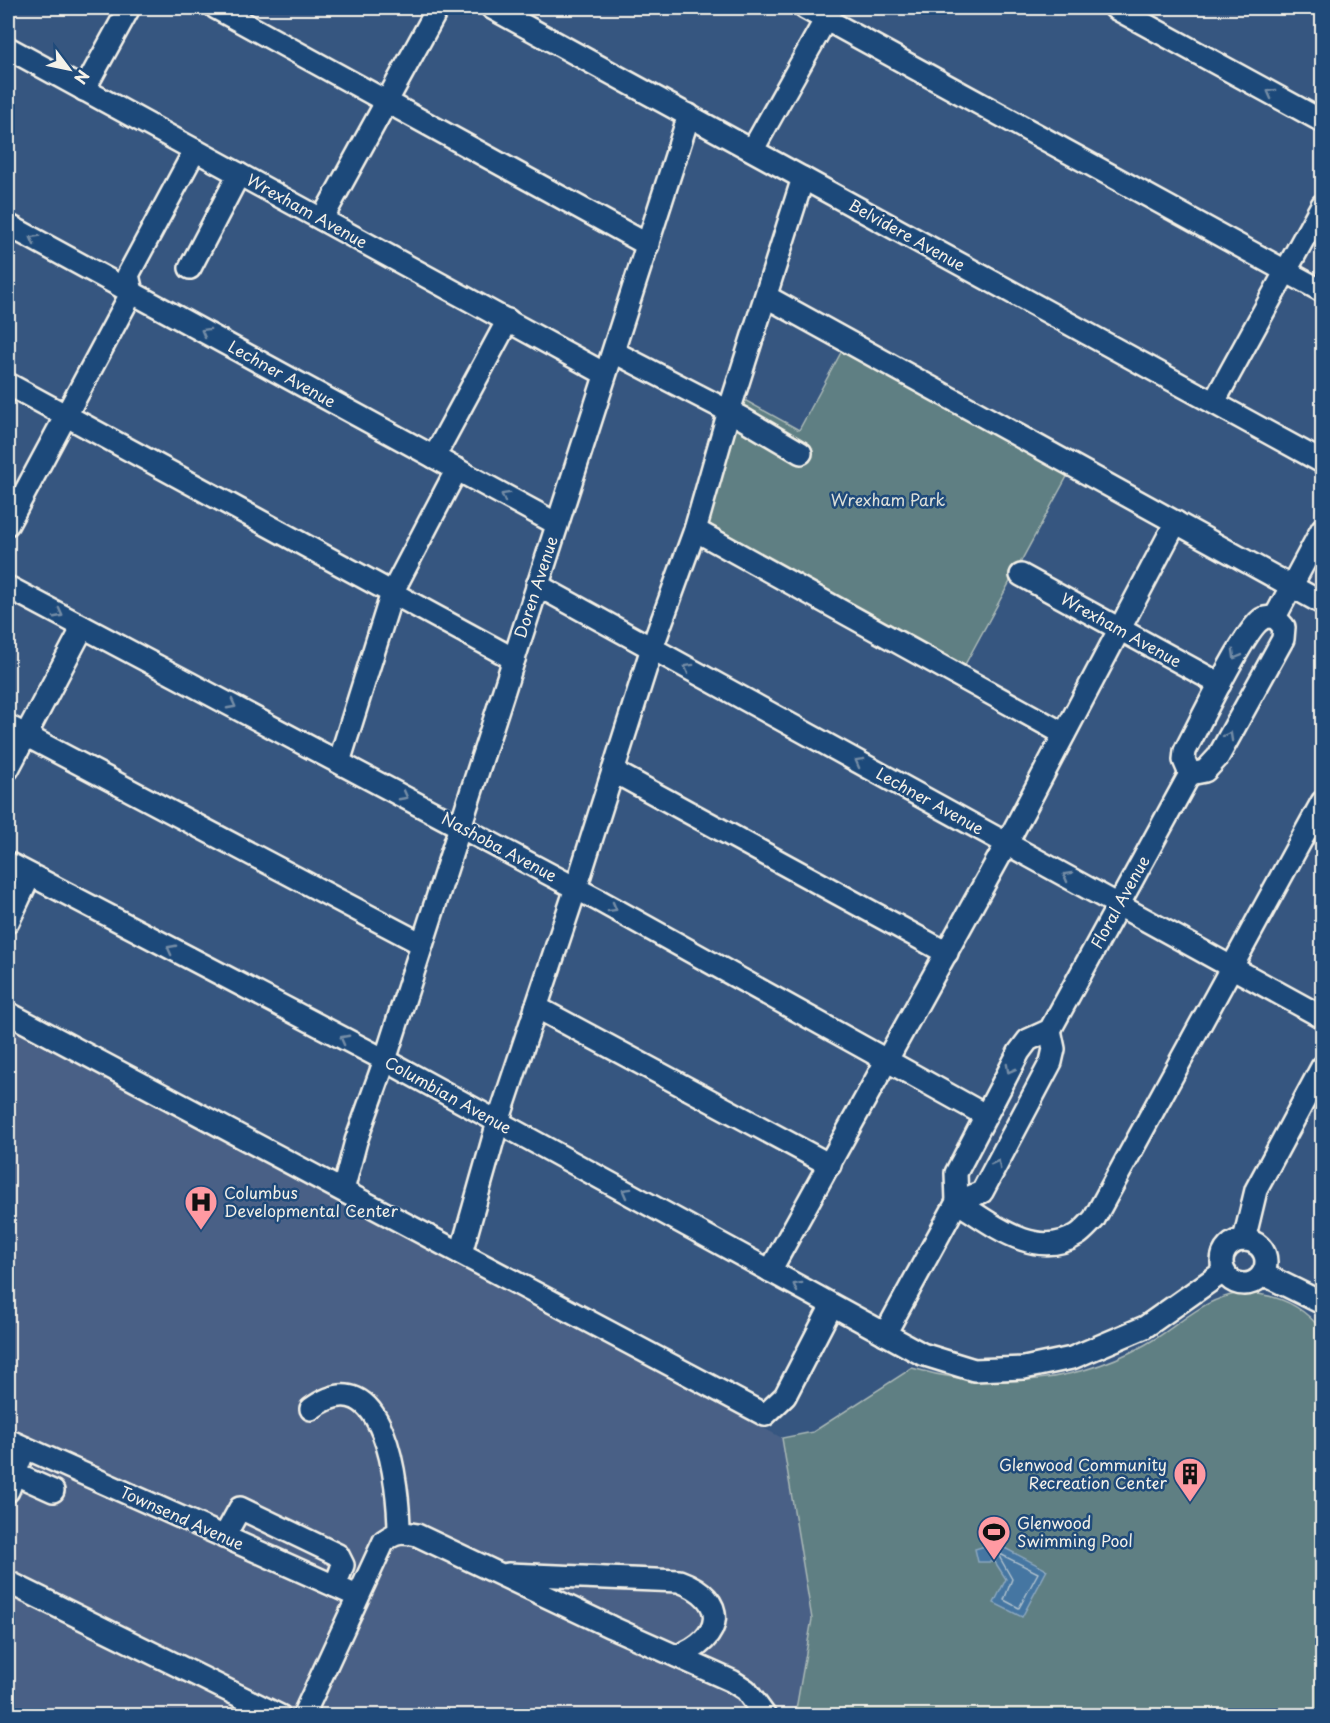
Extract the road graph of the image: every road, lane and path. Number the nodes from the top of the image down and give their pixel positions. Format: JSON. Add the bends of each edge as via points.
{"nodes":[{"id":1,"x":129,"y":8,"type":"edge"},
{"id":2,"x":216,"y":8,"type":"edge"},
{"id":3,"x":438,"y":8,"type":"edge"},
{"id":4,"x":492,"y":8,"type":"edge"},
{"id":5,"x":805,"y":8,"type":"edge"},
{"id":6,"x":1115,"y":8,"type":"edge"},
{"id":7,"x":829,"y":13,"type":"edge"},
{"id":8,"x":8,"y":48,"type":"edge"},
{"id":9,"x":84,"y":90,"type":"junction"},
{"id":10,"x":386,"y":101,"type":"junction"},
{"id":11,"x":689,"y":115,"type":"junction"},
{"id":12,"x":1323,"y":121,"type":"edge"},
{"id":13,"x":753,"y":149,"type":"junction"},
{"id":14,"x":195,"y":150,"type":"junction"},
{"id":15,"x":239,"y":174,"type":"junction"},
{"id":16,"x":803,"y":178,"type":"junction"},
{"id":17,"x":1323,"y":205,"type":"edge"},
{"id":18,"x":322,"y":219,"type":"junction"},
{"id":19,"x":8,"y":225,"type":"edge"},
{"id":20,"x":648,"y":245,"type":"junction"},
{"id":21,"x":190,"y":268,"type":"dead end"},
{"id":22,"x":1287,"y":272,"type":"junction"},
{"id":23,"x":1323,"y":291,"type":"edge"},
{"id":24,"x":132,"y":292,"type":"junction"},
{"id":25,"x":767,"y":297,"type":"junction"},
{"id":26,"x":507,"y":320,"type":"junction"},
{"id":27,"x":614,"y":352,"type":"junction"},
{"id":28,"x":605,"y":374,"type":"junction"},
{"id":29,"x":8,"y":384,"type":"edge"},
{"id":30,"x":1214,"y":402,"type":"junction"},
{"id":31,"x":729,"y":411,"type":"junction"},
{"id":32,"x":64,"y":415,"type":"junction"},
{"id":33,"x":801,"y":453,"type":"dead end"},
{"id":34,"x":434,"y":457,"type":"junction"},
{"id":35,"x":1323,"y":462,"type":"edge"},
{"id":36,"x":457,"y":469,"type":"junction"},
{"id":37,"x":1176,"y":522,"type":"junction"},
{"id":38,"x":8,"y":524,"type":"edge"},
{"id":39,"x":557,"y":524,"type":"junction"},
{"id":40,"x":1323,"y":529,"type":"edge"},
{"id":41,"x":695,"y":531,"type":"junction"},
{"id":42,"x":1021,"y":575,"type":"dead end"},
{"id":43,"x":537,"y":585,"type":"junction"},
{"id":44,"x":1292,"y":586,"type":"junction"},
{"id":45,"x":8,"y":587,"type":"edge"},
{"id":46,"x":392,"y":593,"type":"junction"},
{"id":47,"x":1323,"y":603,"type":"edge"},
{"id":48,"x":1275,"y":617,"type":"junction"},
{"id":49,"x":83,"y":627,"type":"junction"},
{"id":50,"x":1119,"y":629,"type":"junction"},
{"id":51,"x":652,"y":648,"type":"junction"},
{"id":52,"x":514,"y":659,"type":"junction"},
{"id":53,"x":1220,"y":684,"type":"junction"},
{"id":54,"x":16,"y":730,"type":"edge"},
{"id":55,"x":1064,"y":734,"type":"junction"},
{"id":56,"x":339,"y":762,"type":"junction"},
{"id":57,"x":8,"y":769,"type":"edge"},
{"id":58,"x":613,"y":771,"type":"junction"},
{"id":59,"x":1190,"y":774,"type":"junction"},
{"id":60,"x":1323,"y":802,"type":"edge"},
{"id":61,"x":460,"y":825,"type":"junction"},
{"id":62,"x":1007,"y":843,"type":"junction"},
{"id":63,"x":8,"y":863,"type":"edge"},
{"id":64,"x":30,"y":875,"type":"junction"},
{"id":65,"x":576,"y":888,"type":"junction"},
{"id":66,"x":1118,"y":904,"type":"junction"},
{"id":67,"x":8,"y":922,"type":"edge"},
{"id":68,"x":422,"y":944,"type":"junction"},
{"id":69,"x":947,"y":953,"type":"junction"},
{"id":70,"x":1233,"y":968,"type":"junction"},
{"id":71,"x":536,"y":1007,"type":"junction"},
{"id":72,"x":8,"y":1013,"type":"edge"},
{"id":73,"x":1323,"y":1017,"type":"edge"},
{"id":74,"x":1050,"y":1030,"type":"junction"},
{"id":75,"x":385,"y":1060,"type":"junction"},
{"id":76,"x":889,"y":1060,"type":"junction"},
{"id":77,"x":1323,"y":1068,"type":"edge"},
{"id":78,"x":985,"y":1115,"type":"junction"},
{"id":79,"x":498,"y":1122,"type":"junction"},
{"id":80,"x":830,"y":1165,"type":"junction"},
{"id":81,"x":343,"y":1191,"type":"junction"},
{"id":82,"x":957,"y":1202,"type":"junction"},
{"id":83,"x":1244,"y":1240,"type":"junction"},
{"id":84,"x":461,"y":1253,"type":"junction"},
{"id":85,"x":770,"y":1271,"type":"junction"},
{"id":86,"x":1223,"y":1272,"type":"junction"},
{"id":87,"x":1263,"y":1274,"type":"junction"},
{"id":88,"x":1323,"y":1303,"type":"edge"},
{"id":89,"x":832,"y":1305,"type":"junction"},
{"id":90,"x":885,"y":1334,"type":"junction"},
{"id":91,"x":311,"y":1409,"type":"dead end"},
{"id":92,"x":16,"y":1444,"type":"edge"},
{"id":93,"x":11,"y":1483,"type":"edge"},
{"id":94,"x":53,"y":1491,"type":"dead end"},
{"id":95,"x":399,"y":1533,"type":"junction"},
{"id":96,"x":224,"y":1537,"type":"junction"},
{"id":97,"x":497,"y":1574,"type":"junction"},
{"id":98,"x":8,"y":1582,"type":"edge"},
{"id":99,"x":335,"y":1586,"type":"junction"},
{"id":100,"x":357,"y":1596,"type":"junction"},
{"id":101,"x":676,"y":1656,"type":"junction"},
{"id":102,"x":280,"y":1716,"type":"edge"},
{"id":103,"x":303,"y":1716,"type":"edge"},
{"id":104,"x":765,"y":1716,"type":"edge"}],
"edges":[{"from":1,"to":9,"type":"street"},
{"from":2,"to":10,"type":"street"},
{"from":3,"to":10,"type":"street"},
{"from":4,"to":11,"type":"street","name":"Belvidere Avenue"},
{"from":5,"to":7,"type":"street"},
{"from":12,"to":6,"type":"street","one_way":true},
{"from":7,"to":13,"type":"street"},
{"from":7,"to":22,"type":"street"},
{"from":8,"to":9,"type":"street","name":"Wrexham Avenue"},
{"from":9,"to":14,"type":"street","name":"Wrexham Avenue"},
{"from":10,"to":18,"type":"street"},
{"from":10,"to":20,"type":"street"},
{"from":11,"to":13,"type":"street","name":"Belvidere Avenue"},
{"from":11,"to":20,"type":"street","name":"Doren Avenue"},
{"from":13,"to":16,"type":"street","name":"Belvidere Avenue"},
{"from":14,"to":15,"type":"street","name":"Wrexham Avenue"},
{"from":14,"to":24,"type":"street","via":[[128,275]]},
{"from":15,"to":18,"type":"street","name":"Wrexham Avenue"},
{"from":15,"to":21,"type":"street"},
{"from":16,"to":25,"type":"street"},
{"from":16,"to":30,"type":"street","name":"Belvidere Avenue"},
{"from":17,"to":22,"type":"street"},
{"from":18,"to":26,"type":"street","name":"Wrexham Avenue"},
{"from":24,"to":19,"type":"street","name":"Lechner Avenue","one_way":true},
{"from":20,"to":27,"type":"street","name":"Doren Avenue"},
{"from":22,"to":23,"type":"street"},
{"from":22,"to":30,"type":"street"},
{"from":24,"to":32,"type":"street"},
{"from":34,"to":24,"type":"street","name":"Lechner Avenue","one_way":true},
{"from":25,"to":31,"type":"street"},
{"from":25,"to":37,"type":"street"},
{"from":26,"to":28,"type":"street","name":"Wrexham Avenue"},
{"from":26,"to":34,"type":"street"},
{"from":27,"to":28,"type":"street","name":"Doren Avenue"},
{"from":27,"to":31,"type":"street"},
{"from":28,"to":39,"type":"street","name":"Doren Avenue"},
{"from":29,"to":32,"type":"street"},
{"from":30,"to":35,"type":"street","name":"Belvidere Avenue"},
{"from":31,"to":33,"type":"street"},
{"from":31,"to":41,"type":"street"},
{"from":32,"to":38,"type":"street"},
{"from":32,"to":46,"type":"street"},
{"from":34,"to":36,"type":"street","name":"Lechner Avenue"},
{"from":39,"to":36,"type":"street","name":"Lechner Avenue","one_way":true},
{"from":36,"to":46,"type":"street"},
{"from":37,"to":44,"type":"street"},
{"from":37,"to":50,"type":"street"},
{"from":39,"to":43,"type":"street","name":"Doren Avenue"},
{"from":40,"to":44,"type":"street"},
{"from":41,"to":51,"type":"street"},
{"from":41,"to":55,"type":"street"},
{"from":42,"to":50,"type":"street","name":"Wrexham Avenue"},
{"from":43,"to":51,"type":"street","name":"Lechner Avenue"},
{"from":43,"to":52,"type":"street","name":"Doren Avenue"},
{"from":44,"to":47,"type":"street"},
{"from":44,"to":48,"type":"street"},
{"from":45,"to":49,"type":"street","name":"Nashoba Avenue","one_way":true},
{"from":46,"to":52,"type":"street"},
{"from":46,"to":56,"type":"street"},
{"from":48,"to":53,"type":"street","one_way":true,"via":[[1262,619],[1252,627]]},
{"from":59,"to":48,"type":"street","one_way":true,"via":[[1212,765],[1282,639],[1284,627]]},
{"from":49,"to":54,"type":"street"},
{"from":49,"to":56,"type":"street","name":"Nashoba Avenue","one_way":true},
{"from":50,"to":53,"type":"street","name":"Wrexham Avenue"},
{"from":50,"to":55,"type":"street"},
{"from":51,"to":58,"type":"street"},
{"from":62,"to":51,"type":"street","name":"Lechner Avenue","one_way":true},
{"from":52,"to":61,"type":"street","name":"Doren Avenue"},
{"from":53,"to":59,"type":"street","via":[[1185,751]]},
{"from":54,"to":57,"type":"street"},
{"from":54,"to":68,"type":"street"},
{"from":55,"to":62,"type":"street"},
{"from":56,"to":61,"type":"street","name":"Nashoba Avenue","one_way":true},
{"from":58,"to":65,"type":"street"},
{"from":58,"to":69,"type":"street"},
{"from":59,"to":66,"type":"street","name":"Floral Avenue"},
{"from":60,"to":70,"type":"street"},
{"from":61,"to":65,"type":"street","name":"Nashoba Avenue"},
{"from":61,"to":68,"type":"street","name":"Doren Avenue"},
{"from":66,"to":62,"type":"street","name":"Lechner Avenue","one_way":true},
{"from":62,"to":69,"type":"street"},
{"from":63,"to":64,"type":"street","name":"Columbian Avenue"},
{"from":64,"to":67,"type":"street"},
{"from":75,"to":64,"type":"street","name":"Columbian Avenue","one_way":true},
{"from":65,"to":71,"type":"street"},
{"from":65,"to":76,"type":"street","name":"Nashoba Avenue","one_way":true},
{"from":66,"to":70,"type":"street","name":"Lechner Avenue"},
{"from":66,"to":74,"type":"street","name":"Floral Avenue"},
{"from":68,"to":75,"type":"street","name":"Doren Avenue"},
{"from":69,"to":76,"type":"street"},
{"from":70,"to":73,"type":"street","name":"Lechner Avenue"},
{"from":70,"to":82,"type":"street","via":[[1094,1219],[1076,1236],[1044,1245],[1015,1238]]},
{"from":71,"to":79,"type":"street"},
{"from":71,"to":80,"type":"street"},
{"from":72,"to":81,"type":"street"},
{"from":74,"to":78,"type":"street","one_way":true,"via":[[1028,1040]]},
{"from":82,"to":74,"type":"street","one_way":true,"via":[[982,1192],[1051,1062],[1054,1049]]},
{"from":75,"to":79,"type":"street","name":"Columbian Avenue"},
{"from":75,"to":81,"type":"street","name":"Doren Avenue"},
{"from":76,"to":78,"type":"street","name":"Nashoba Avenue"},
{"from":76,"to":80,"type":"street"},
{"from":77,"to":83,"type":"street","via":[[1256,1190]]},
{"from":78,"to":82,"type":"street","via":[[956,1173]]},
{"from":79,"to":84,"type":"street"},
{"from":85,"to":79,"type":"street","name":"Columbian Avenue","one_way":true},
{"from":80,"to":85,"type":"street"},
{"from":81,"to":84,"type":"street"},
{"from":82,"to":90,"type":"street"},
{"from":83,"to":86,"type":"street","via":[[1225,1250]]},
{"from":83,"to":87,"type":"street","via":[[1262,1248],[1266,1261]]},
{"from":84,"to":89,"type":"street","via":[[765,1416],[785,1396]]},
{"from":89,"to":85,"type":"street","name":"Columbian Avenue","one_way":true},
{"from":86,"to":87,"type":"street","via":[[1239,1285],[1253,1283]]},
{"from":86,"to":90,"type":"street","name":"Columbian Avenue","via":[[1145,1327],[1072,1358],[1024,1368],[974,1370],[922,1354]]},
{"from":87,"to":88,"type":"street"},
{"from":89,"to":90,"type":"street","name":"Columbian Avenue"},
{"from":91,"to":95,"type":"street","via":[[337,1395],[354,1396],[376,1417],[396,1488]]},
{"from":92,"to":93,"type":"street"},
{"from":92,"to":96,"type":"street","name":"Townsend Avenue"},
{"from":93,"to":94,"type":"street"},
{"from":95,"to":97,"type":"street","via":[[417,1535]]},
{"from":95,"to":100,"type":"street","via":[[384,1541]]},
{"from":96,"to":99,"type":"street","name":"Townsend Avenue"},
{"from":96,"to":99,"type":"street","via":[[240,1508],[338,1555],[343,1565]]},
{"from":97,"to":101,"type":"street"},
{"from":97,"to":101,"type":"street","via":[[679,1581],[691,1585],[708,1597],[715,1615],[710,1635],[694,1649]]},
{"from":98,"to":102,"type":"street"},
{"from":99,"to":100,"type":"street","name":"Townsend Avenue"},
{"from":100,"to":103,"type":"street"},
{"from":101,"to":104,"type":"street","via":[[746,1690]]}]}
